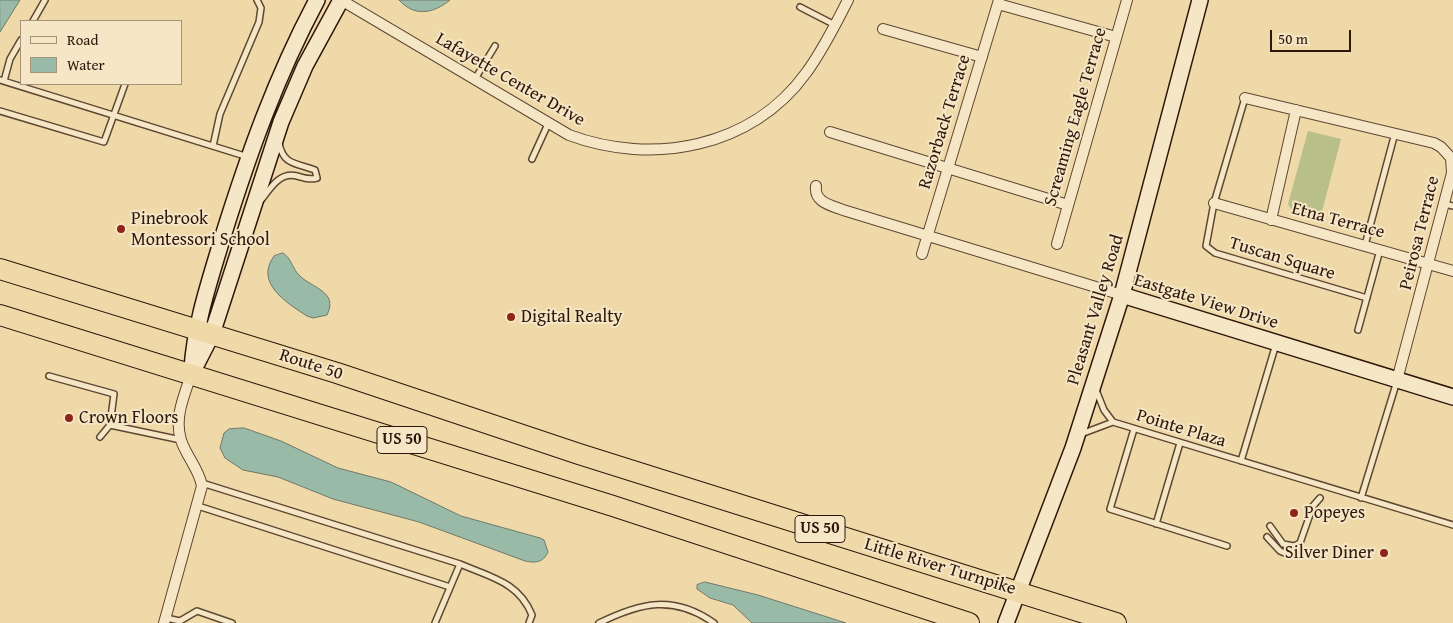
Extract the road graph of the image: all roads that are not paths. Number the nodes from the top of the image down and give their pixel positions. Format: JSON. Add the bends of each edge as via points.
{"nodes":[{"id":1,"x":45,"y":0,"type":"edge"},
{"id":2,"x":257,"y":0,"type":"edge"},
{"id":3,"x":318,"y":0,"type":"edge"},
{"id":4,"x":341,"y":0,"type":"edge"},
{"id":5,"x":848,"y":0,"type":"edge"},
{"id":6,"x":1127,"y":0,"type":"edge"},
{"id":7,"x":1200,"y":0,"type":"edge"},
{"id":8,"x":998,"y":2,"type":"edge"},
{"id":9,"x":800,"y":7,"type":"dead end"},
{"id":10,"x":34,"y":20,"type":"edge"},
{"id":11,"x":835,"y":25,"type":"junction"},
{"id":12,"x":883,"y":29,"type":"dead end"},
{"id":13,"x":1116,"y":37,"type":"junction"},
{"id":14,"x":20,"y":42,"type":"edge"},
{"id":15,"x":495,"y":46,"type":"dead end"},
{"id":16,"x":982,"y":57,"type":"junction"},
{"id":17,"x":474,"y":80,"type":"junction"},
{"id":18,"x":2,"y":81,"type":"edge"},
{"id":19,"x":125,"y":85,"type":"edge"},
{"id":20,"x":1245,"y":98,"type":"joint"},
{"id":21,"x":1296,"y":110,"type":"junction"},
{"id":22,"x":0,"y":111,"type":"edge"},
{"id":23,"x":112,"y":115,"type":"junction"},
{"id":24,"x":548,"y":124,"type":"junction"},
{"id":25,"x":830,"y":132,"type":"dead end"},
{"id":26,"x":277,"y":133,"type":"junction"},
{"id":27,"x":1395,"y":133,"type":"junction"},
{"id":28,"x":213,"y":146,"type":"junction"},
{"id":29,"x":248,"y":157,"type":"junction"},
{"id":30,"x":532,"y":159,"type":"dead end"},
{"id":31,"x":947,"y":168,"type":"junction"},
{"id":32,"x":816,"y":186,"type":"dead end"},
{"id":33,"x":1214,"y":203,"type":"junction"},
{"id":34,"x":1068,"y":205,"type":"junction"},
{"id":35,"x":1449,"y":205,"type":"edge"},
{"id":36,"x":253,"y":210,"type":"junction"},
{"id":37,"x":1271,"y":220,"type":"junction"},
{"id":38,"x":927,"y":236,"type":"junction"},
{"id":39,"x":1057,"y":244,"type":"dead end"},
{"id":40,"x":1365,"y":245,"type":"junction"},
{"id":41,"x":1380,"y":250,"type":"junction"},
{"id":42,"x":922,"y":254,"type":"dead end"},
{"id":43,"x":1429,"y":264,"type":"junction"},
{"id":44,"x":0,"y":269,"type":"edge"},
{"id":45,"x":1453,"y":271,"type":"edge"},
{"id":46,"x":1122,"y":295,"type":"junction"},
{"id":47,"x":1367,"y":298,"type":"junction"},
{"id":48,"x":0,"y":315,"type":"edge"},
{"id":49,"x":1358,"y":330,"type":"dead end"},
{"id":50,"x":204,"y":332,"type":"junction"},
{"id":51,"x":1277,"y":344,"type":"junction"},
{"id":52,"x":191,"y":375,"type":"junction"},
{"id":53,"x":49,"y":376,"type":"dead end"},
{"id":54,"x":1397,"y":380,"type":"junction"},
{"id":55,"x":1094,"y":383,"type":"junction"},
{"id":56,"x":1453,"y":397,"type":"edge"},
{"id":57,"x":1113,"y":422,"type":"junction"},
{"id":58,"x":110,"y":425,"type":"junction"},
{"id":59,"x":1134,"y":429,"type":"junction"},
{"id":60,"x":1076,"y":436,"type":"junction"},
{"id":61,"x":100,"y":437,"type":"dead end"},
{"id":62,"x":181,"y":440,"type":"junction"},
{"id":63,"x":1180,"y":443,"type":"junction"},
{"id":64,"x":1240,"y":461,"type":"junction"},
{"id":65,"x":621,"y":465,"type":"joint"},
{"id":66,"x":202,"y":483,"type":"junction"},
{"id":67,"x":1320,"y":498,"type":"dead end"},
{"id":68,"x":1361,"y":498,"type":"junction"},
{"id":69,"x":198,"y":506,"type":"junction"},
{"id":70,"x":1156,"y":524,"type":"junction"},
{"id":71,"x":1270,"y":526,"type":"dead end"},
{"id":72,"x":1453,"y":526,"type":"edge"},
{"id":73,"x":1267,"y":537,"type":"dead end"},
{"id":74,"x":1300,"y":543,"type":"junction"},
{"id":75,"x":1227,"y":546,"type":"dead end"},
{"id":76,"x":460,"y":564,"type":"junction"},
{"id":77,"x":450,"y":587,"type":"junction"},
{"id":78,"x":1019,"y":592,"type":"junction"},
{"id":79,"x":165,"y":620,"type":"edge"},
{"id":80,"x":180,"y":622,"type":"edge"},
{"id":81,"x":232,"y":623,"type":"edge"},
{"id":82,"x":435,"y":623,"type":"edge"},
{"id":83,"x":529,"y":623,"type":"edge"},
{"id":84,"x":599,"y":623,"type":"edge"},
{"id":85,"x":714,"y":623,"type":"edge"},
{"id":86,"x":969,"y":623,"type":"edge"},
{"id":87,"x":1006,"y":623,"type":"edge"},
{"id":88,"x":1116,"y":623,"type":"edge"}],
"edges":[{"from":1,"to":10,"type":"lane"},
{"from":2,"to":28,"type":"lane","via":[[261,8],[259,22],[220,114]]},
{"from":3,"to":29,"type":"street","via":[[282,68]]},
{"from":4,"to":17,"type":"street","name":"Lafayette Center Drive"},
{"from":4,"to":26,"type":"street","via":[[301,75]]},
{"from":5,"to":11,"type":"street","name":"Lafayette Center Drive"},
{"from":6,"to":13,"type":"street","name":"Screaming Eagle Terrace"},
{"from":7,"to":46,"type":"street","name":"Pleasant Valley Road"},
{"from":8,"to":13,"type":"street"},
{"from":8,"to":16,"type":"street","name":"Razorback Terrace"},
{"from":9,"to":11,"type":"lane"},
{"from":11,"to":24,"type":"street","name":"Lafayette Center Drive","via":[[792,90],[761,116],[716,139],[676,149],[626,150],[588,142]]},
{"from":12,"to":16,"type":"street"},
{"from":13,"to":34,"type":"street","name":"Screaming Eagle Terrace"},
{"from":14,"to":18,"type":"lane"},
{"from":15,"to":17,"type":"lane"},
{"from":16,"to":31,"type":"street","name":"Razorback Terrace"},
{"from":17,"to":24,"type":"street","name":"Lafayette Center Drive"},
{"from":18,"to":23,"type":"lane"},
{"from":19,"to":23,"type":"lane"},
{"from":20,"to":21,"type":"street","name":"Peirosa Terrace"},
{"from":20,"to":33,"type":"lane","name":"Tuscan Square"},
{"from":21,"to":27,"type":"street","name":"Peirosa Terrace"},
{"from":21,"to":37,"type":"street"},
{"from":22,"to":23,"type":"lane","via":[[104,142]]},
{"from":23,"to":28,"type":"lane"},
{"from":24,"to":30,"type":"lane"},
{"from":25,"to":31,"type":"street"},
{"from":26,"to":36,"type":"street"},
{"from":26,"to":36,"type":"lane","via":[[281,155],[286,160],[315,170],[317,178],[307,180],[289,176],[276,181]]},
{"from":27,"to":35,"type":"street","name":"Peirosa Terrace","via":[[1434,143],[1451,158]]},
{"from":27,"to":40,"type":"lane"},
{"from":28,"to":29,"type":"lane"},
{"from":29,"to":50,"type":"street"},
{"from":31,"to":34,"type":"street"},
{"from":31,"to":38,"type":"street","name":"Razorback Terrace"},
{"from":32,"to":38,"type":"street","name":"Eastgate View Drive","via":[[818,198],[829,205]]},
{"from":33,"to":37,"type":"street","name":"Etna Terrace"},
{"from":33,"to":47,"type":"lane","name":"Tuscan Square","via":[[1205,242],[1209,250]]},
{"from":34,"to":39,"type":"street","name":"Screaming Eagle Terrace"},
{"from":35,"to":43,"type":"street","name":"Peirosa Terrace"},
{"from":36,"to":50,"type":"street"},
{"from":37,"to":40,"type":"street","name":"Etna Terrace"},
{"from":38,"to":42,"type":"street","name":"Razorback Terrace"},
{"from":38,"to":46,"type":"street","name":"Eastgate View Drive"},
{"from":40,"to":41,"type":"street","name":"Etna Terrace"},
{"from":41,"to":43,"type":"street","name":"Etna Terrace"},
{"from":41,"to":47,"type":"lane"},
{"from":43,"to":45,"type":"street","name":"Etna Terrace"},
{"from":43,"to":54,"type":"street","name":"Peirosa Terrace"},
{"from":44,"to":50,"type":"highway","name":"Route 50","number":"US 50"},
{"from":46,"to":51,"type":"street","name":"Eastgate View Drive"},
{"from":46,"to":55,"type":"street","name":"Pleasant Valley Road"},
{"from":47,"to":49,"type":"lane"},
{"from":48,"to":52,"type":"highway","number":"US 50"},
{"from":50,"to":52,"type":"street"},
{"from":50,"to":65,"type":"highway","name":"Route 50","number":"US 50"},
{"from":51,"to":54,"type":"street","name":"Eastgate View Drive"},
{"from":51,"to":64,"type":"lane","name":"Pointe Plaza"},
{"from":52,"to":62,"type":"street","via":[[180,412]]},
{"from":52,"to":86,"type":"highway","number":"US 50","via":[[613,506]]},
{"from":53,"to":58,"type":"lane","via":[[114,394]]},
{"from":54,"to":56,"type":"street","name":"Eastgate View Drive"},
{"from":54,"to":68,"type":"lane"},
{"from":55,"to":57,"type":"lane"},
{"from":55,"to":60,"type":"street","name":"Pleasant Valley Road"},
{"from":57,"to":59,"type":"lane","name":"Pointe Plaza"},
{"from":57,"to":60,"type":"lane"},
{"from":58,"to":61,"type":"lane"},
{"from":58,"to":62,"type":"lane"},
{"from":59,"to":63,"type":"lane","name":"Pointe Plaza"},
{"from":59,"to":70,"type":"lane","via":[[1110,510]]},
{"from":60,"to":78,"type":"street","name":"Pleasant Valley Road"},
{"from":62,"to":66,"type":"street"},
{"from":63,"to":64,"type":"lane","name":"Pointe Plaza"},
{"from":63,"to":70,"type":"lane"},
{"from":64,"to":68,"type":"lane","name":"Pointe Plaza"},
{"from":65,"to":78,"type":"highway","name":"Little River Turnpike","number":"US 50"},
{"from":66,"to":69,"type":"street"},
{"from":66,"to":76,"type":"lane"},
{"from":67,"to":74,"type":"lane","via":[[1313,506]]},
{"from":68,"to":72,"type":"lane","name":"Pointe Plaza"},
{"from":69,"to":77,"type":"lane"},
{"from":69,"to":79,"type":"street"},
{"from":70,"to":75,"type":"lane"},
{"from":71,"to":74,"type":"lane","via":[[1284,544],[1294,546]]},
{"from":73,"to":74,"type":"lane","via":[[1287,554],[1297,550]]},
{"from":76,"to":77,"type":"lane"},
{"from":76,"to":83,"type":"lane","via":[[514,587],[527,602],[532,615]]},
{"from":77,"to":82,"type":"lane"},
{"from":78,"to":87,"type":"street","name":"Pleasant Valley Road"},
{"from":78,"to":88,"type":"highway","name":"Little River Turnpike","number":"US 50"},
{"from":79,"to":80,"type":"lane"},
{"from":80,"to":81,"type":"lane","via":[[197,611]]},
{"from":84,"to":85,"type":"lane","via":[[626,610],[665,604],[694,610]]}]}
